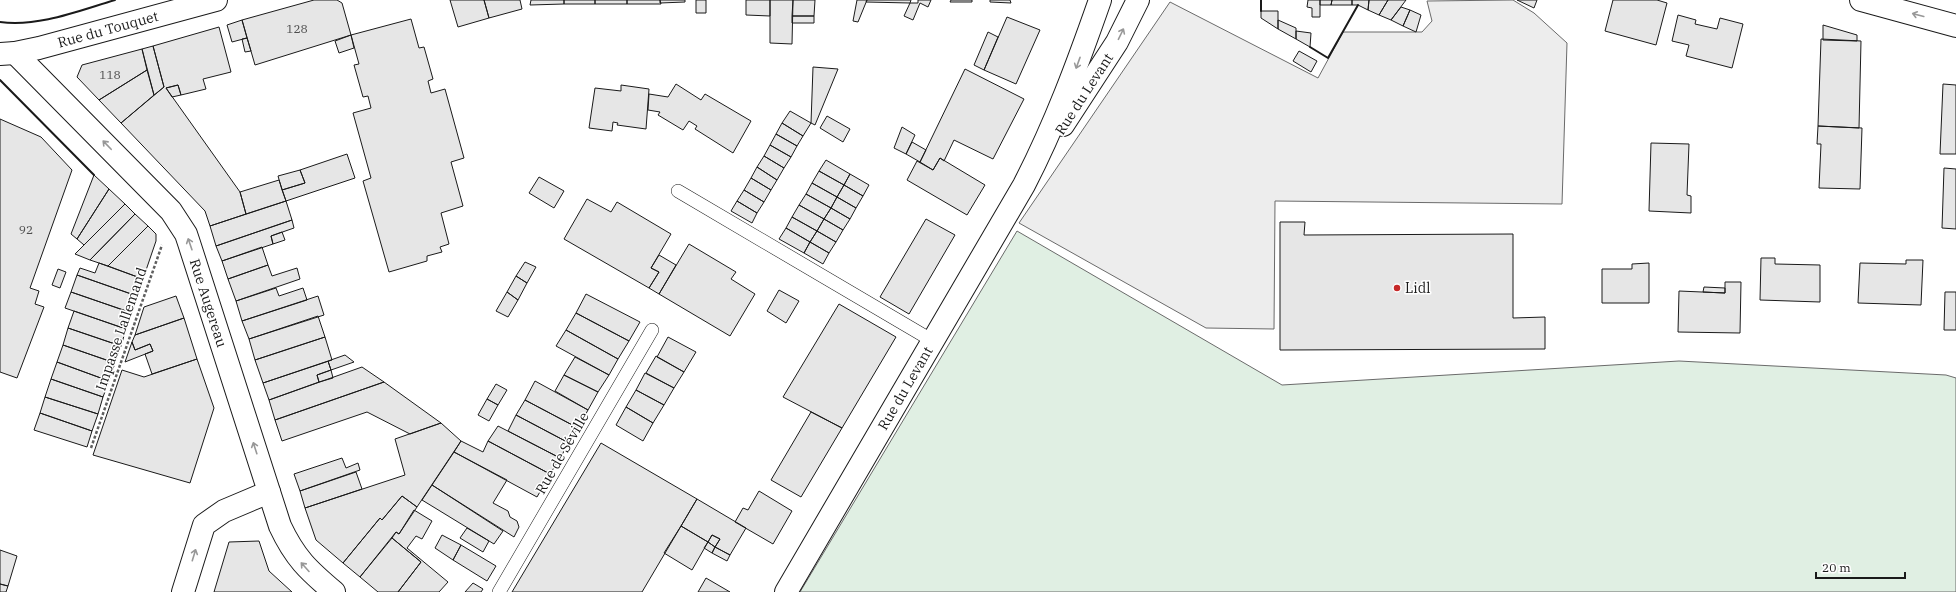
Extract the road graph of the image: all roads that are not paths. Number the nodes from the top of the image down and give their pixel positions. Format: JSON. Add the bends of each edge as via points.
{"nodes":[{"id":1,"x":216,"y":0,"type":"edge"},
{"id":2,"x":1100,"y":0,"type":"edge"},
{"id":3,"x":1138,"y":0,"type":"edge"},
{"id":4,"x":1861,"y":0,"type":"edge"},
{"id":5,"x":1956,"y":26,"type":"edge"},
{"id":6,"x":8,"y":53,"type":"edge"},
{"id":7,"x":1024,"y":185,"type":"junction"},
{"id":8,"x":678,"y":191,"type":"dead end"},
{"id":9,"x":652,"y":330,"type":"dead end"},
{"id":10,"x":933,"y":341,"type":"junction"},
{"id":11,"x":269,"y":492,"type":"junction"},
{"id":12,"x":183,"y":592,"type":"edge"},
{"id":13,"x":334,"y":592,"type":"edge"},
{"id":14,"x":499,"y":592,"type":"edge"},
{"id":15,"x":786,"y":592,"type":"edge"}],
"edges":[{"from":1,"to":6,"type":"street","name":"Rue du Touquet","via":[[67,41]]},
{"from":2,"to":7,"type":"street","name":"Rue du Levant","one_way":true,"via":[[1068,88]]},
{"from":7,"to":3,"type":"street","name":"Rue du Levant","one_way":true,"via":[[1117,42]]},
{"from":5,"to":4,"type":"street","one_way":true},
{"from":11,"to":6,"type":"street","name":"Rue Augereau","one_way":true,"via":[[189,243],[179,222],[171,211]]},
{"from":7,"to":10,"type":"street","name":"Rue du Levant"},
{"from":8,"to":10,"type":"lane"},
{"from":9,"to":14,"type":"lane","name":"Rue de Séville"},
{"from":10,"to":15,"type":"street","name":"Rue du Levant"},
{"from":12,"to":11,"type":"street","one_way":true,"via":[[204,525],[224,511]]},
{"from":13,"to":11,"type":"street","name":"Rue Augereau","one_way":true,"via":[[297,557],[280,526]]}]}
